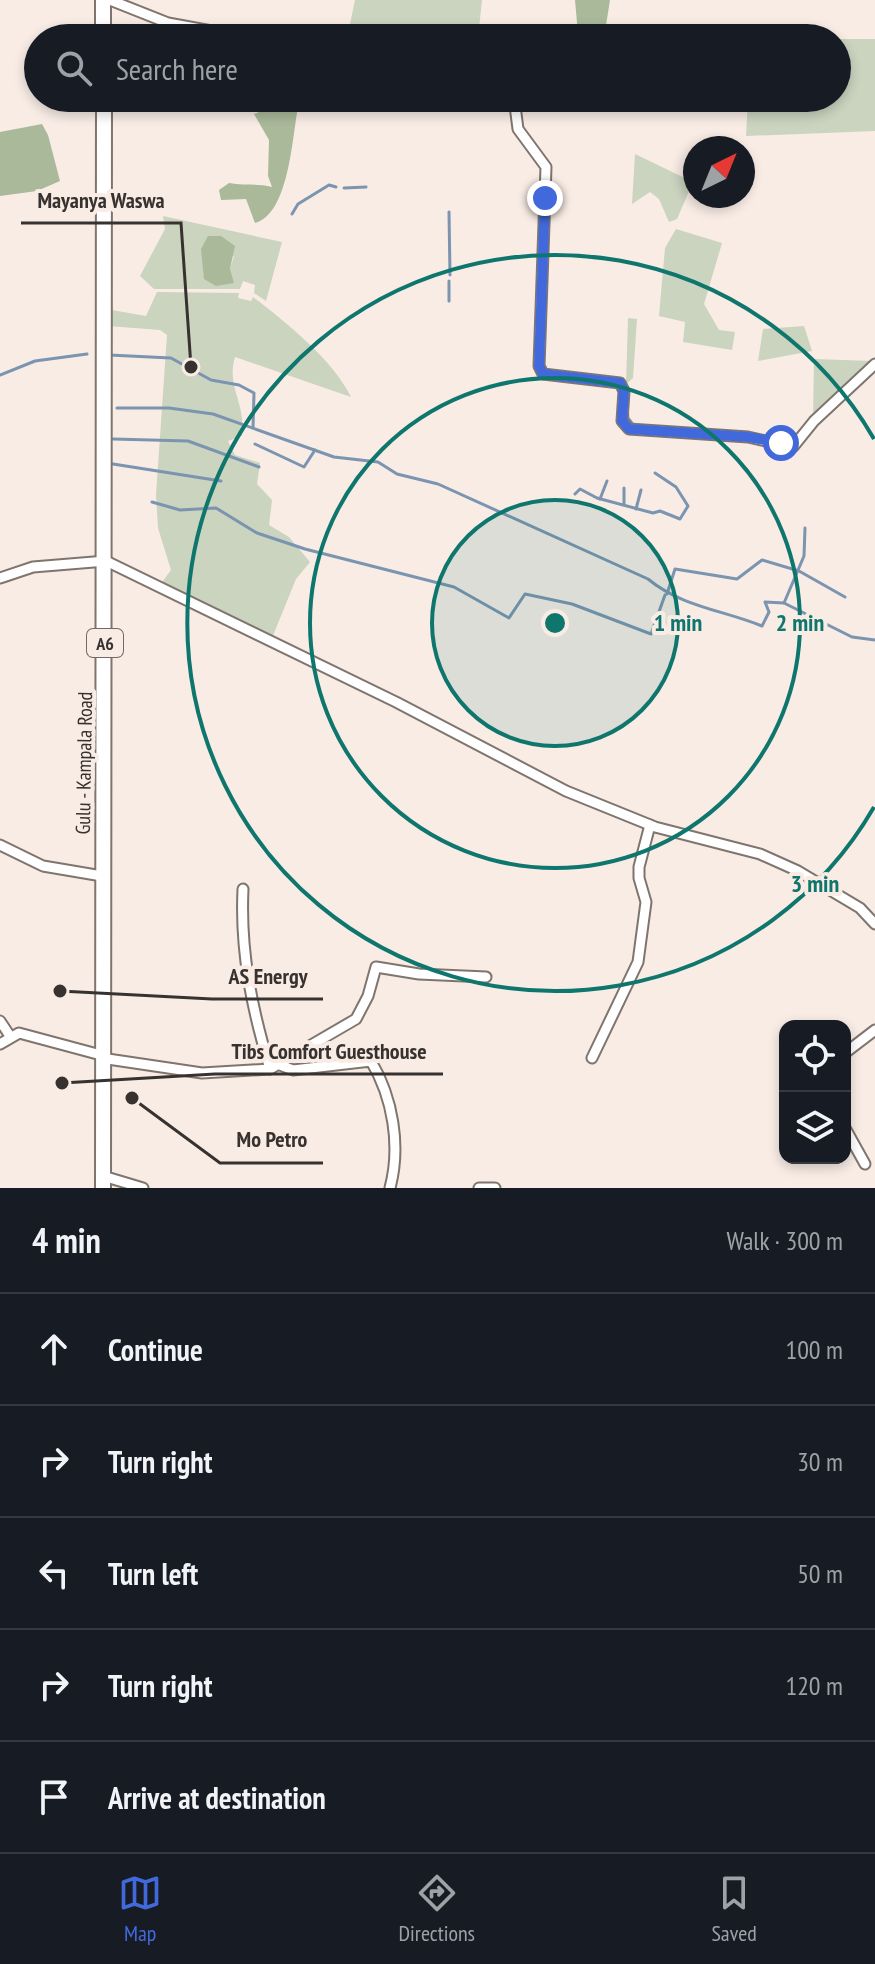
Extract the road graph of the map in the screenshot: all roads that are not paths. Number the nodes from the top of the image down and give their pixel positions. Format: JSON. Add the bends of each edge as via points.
{"nodes":[{"id":1,"x":103,"y":0,"type":"edge"},
{"id":2,"x":110,"y":0,"type":"edge"},
{"id":3,"x":103,"y":24,"type":"edge"},
{"id":4,"x":173,"y":24,"type":"edge"},
{"id":5,"x":104,"y":112,"type":"edge"},
{"id":6,"x":516,"y":112,"type":"edge"},
{"id":7,"x":875,"y":364,"type":"edge"},
{"id":8,"x":106,"y":561,"type":"junction"},
{"id":9,"x":0,"y":578,"type":"edge"},
{"id":10,"x":650,"y":825,"type":"junction"},
{"id":11,"x":0,"y":845,"type":"edge"},
{"id":12,"x":102,"y":876,"type":"junction"},
{"id":13,"x":243,"y":889,"type":"dead end"},
{"id":14,"x":875,"y":924,"type":"edge"},
{"id":15,"x":486,"y":977,"type":"dead end"},
{"id":16,"x":0,"y":1021,"type":"edge"},
{"id":17,"x":875,"y":1030,"type":"edge"},
{"id":18,"x":10,"y":1036,"type":"junction"},
{"id":19,"x":0,"y":1044,"type":"edge"},
{"id":20,"x":851,"y":1048,"type":"edge"},
{"id":21,"x":101,"y":1057,"type":"junction"},
{"id":22,"x":592,"y":1058,"type":"dead end"},
{"id":23,"x":280,"y":1065,"type":"junction"},
{"id":24,"x":270,"y":1069,"type":"junction"},
{"id":25,"x":851,"y":1139,"type":"edge"},
{"id":26,"x":865,"y":1164,"type":"dead end"},
{"id":27,"x":103,"y":1182,"type":"edge"},
{"id":28,"x":143,"y":1188,"type":"edge"},
{"id":29,"x":390,"y":1188,"type":"edge"},
{"id":30,"x":479,"y":1188,"type":"edge"},
{"id":31,"x":495,"y":1188,"type":"edge"}],
"edges":[{"from":1,"to":3,"type":"main road"},
{"from":2,"to":4,"type":"street"},
{"from":5,"to":8,"type":"main road","name":"Gulu - Kampala Road","number":"A6"},
{"from":6,"to":7,"type":"street","via":[[518,129],[546,167],[539,366],[543,374],[620,383],[622,421],[629,429],[748,437],[793,447]]},
{"from":8,"to":9,"type":"street","via":[[33,567]]},
{"from":8,"to":10,"type":"street","via":[[566,791]]},
{"from":8,"to":12,"type":"main road","name":"Gulu - Kampala Road","number":"A6"},
{"from":10,"to":14,"type":"street","via":[[786,865],[860,908]]},
{"from":10,"to":22,"type":"street","via":[[639,867],[646,902],[638,962]]},
{"from":11,"to":12,"type":"street","via":[[43,866]]},
{"from":12,"to":21,"type":"main road","name":"Gulu - Kampala Road","number":"A6"},
{"from":13,"to":24,"type":"street","via":[[244,956],[256,1026]]},
{"from":15,"to":23,"type":"street","via":[[376,967],[356,1019]]},
{"from":16,"to":18,"type":"street"},
{"from":17,"to":20,"type":"street"},
{"from":18,"to":19,"type":"street"},
{"from":18,"to":21,"type":"street","via":[[19,1033]]},
{"from":21,"to":24,"type":"street","via":[[202,1073]]},
{"from":21,"to":27,"type":"main road","name":"Gulu - Kampala Road","number":"A6"},
{"from":23,"to":24,"type":"street"},
{"from":23,"to":29,"type":"street","via":[[293,1070],[371,1061],[393,1112]]},
{"from":25,"to":26,"type":"street"},
{"from":27,"to":28,"type":"street"},
{"from":30,"to":31,"type":"street"}]}
